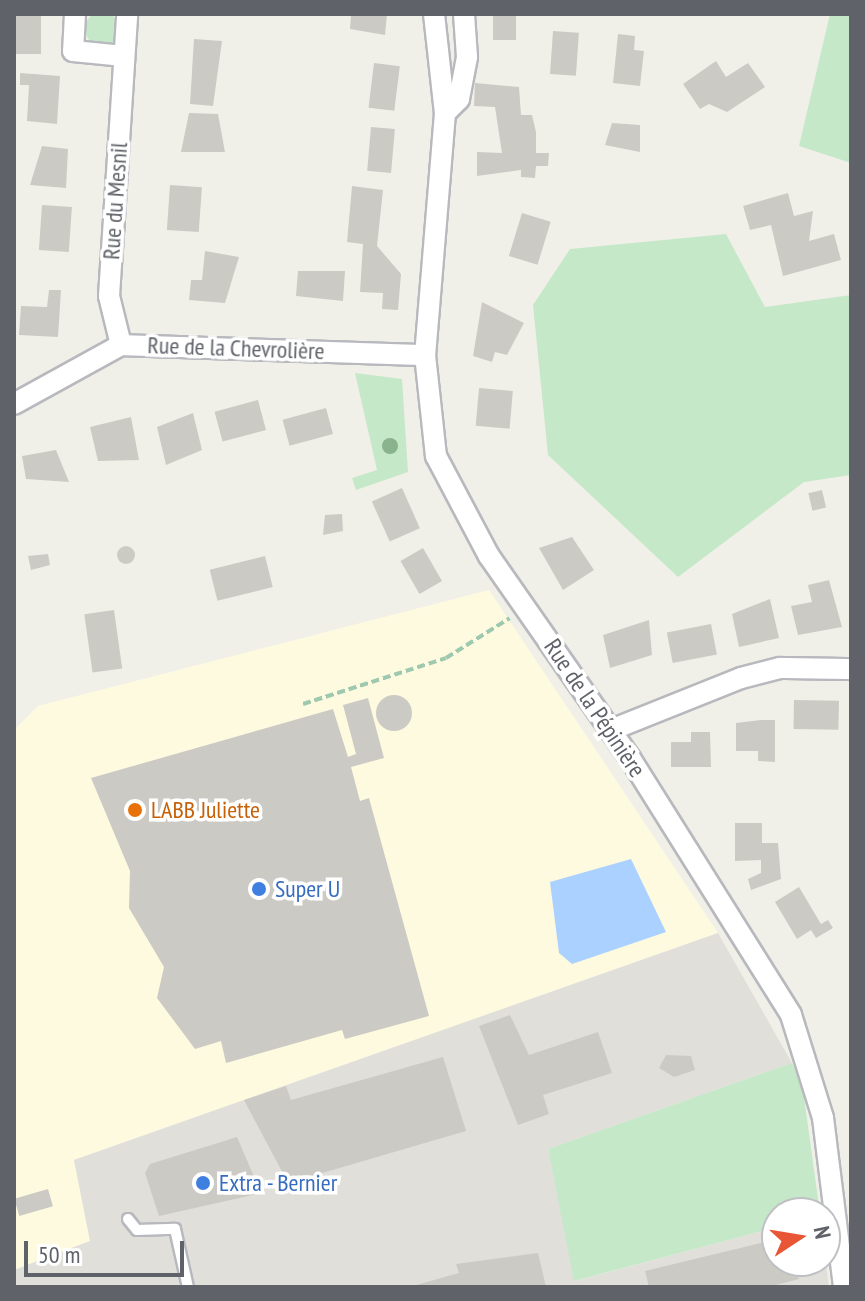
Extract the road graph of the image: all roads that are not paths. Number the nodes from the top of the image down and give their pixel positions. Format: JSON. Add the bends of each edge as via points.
{"nodes":[{"id":1,"x":75,"y":14,"type":"edge"},
{"id":2,"x":127,"y":14,"type":"edge"},
{"id":3,"x":434,"y":14,"type":"edge"},
{"id":4,"x":464,"y":14,"type":"edge"},
{"id":5,"x":124,"y":56,"type":"junction"},
{"id":6,"x":445,"y":113,"type":"junction"},
{"id":7,"x":121,"y":345,"type":"junction"},
{"id":8,"x":425,"y":355,"type":"junction"},
{"id":9,"x":14,"y":404,"type":"edge"},
{"id":10,"x":851,"y":669,"type":"edge"},
{"id":11,"x":611,"y":730,"type":"junction"},
{"id":12,"x":128,"y":1219,"type":"dead end"},
{"id":13,"x":188,"y":1287,"type":"edge"},
{"id":14,"x":844,"y":1287,"type":"edge"}],
"edges":[{"from":1,"to":5,"type":"street","via":[[73,51]]},
{"from":2,"to":5,"type":"street","name":"Rue du Mesnil"},
{"from":3,"to":6,"type":"street","name":"Rue de la Pépinière"},
{"from":4,"to":6,"type":"street","name":"Rue de la Pépinière","via":[[467,57],[459,99]]},
{"from":5,"to":7,"type":"street","name":"Rue du Mesnil","via":[[109,296]]},
{"from":6,"to":8,"type":"street","name":"Rue de la Pépinière"},
{"from":7,"to":8,"type":"street","name":"Rue de la Chevrolière"},
{"from":7,"to":9,"type":"street","name":"Rue de la Chevrolière"},
{"from":8,"to":11,"type":"street","name":"Rue de la Pépinière","via":[[436,456],[460,509]]},
{"from":10,"to":11,"type":"street","via":[[780,668],[741,678]]},
{"from":11,"to":14,"type":"street","name":"Rue de la Pépinière","via":[[758,956],[812,1064]]},
{"from":12,"to":13,"type":"lane","via":[[137,1230],[175,1229]]}]}
